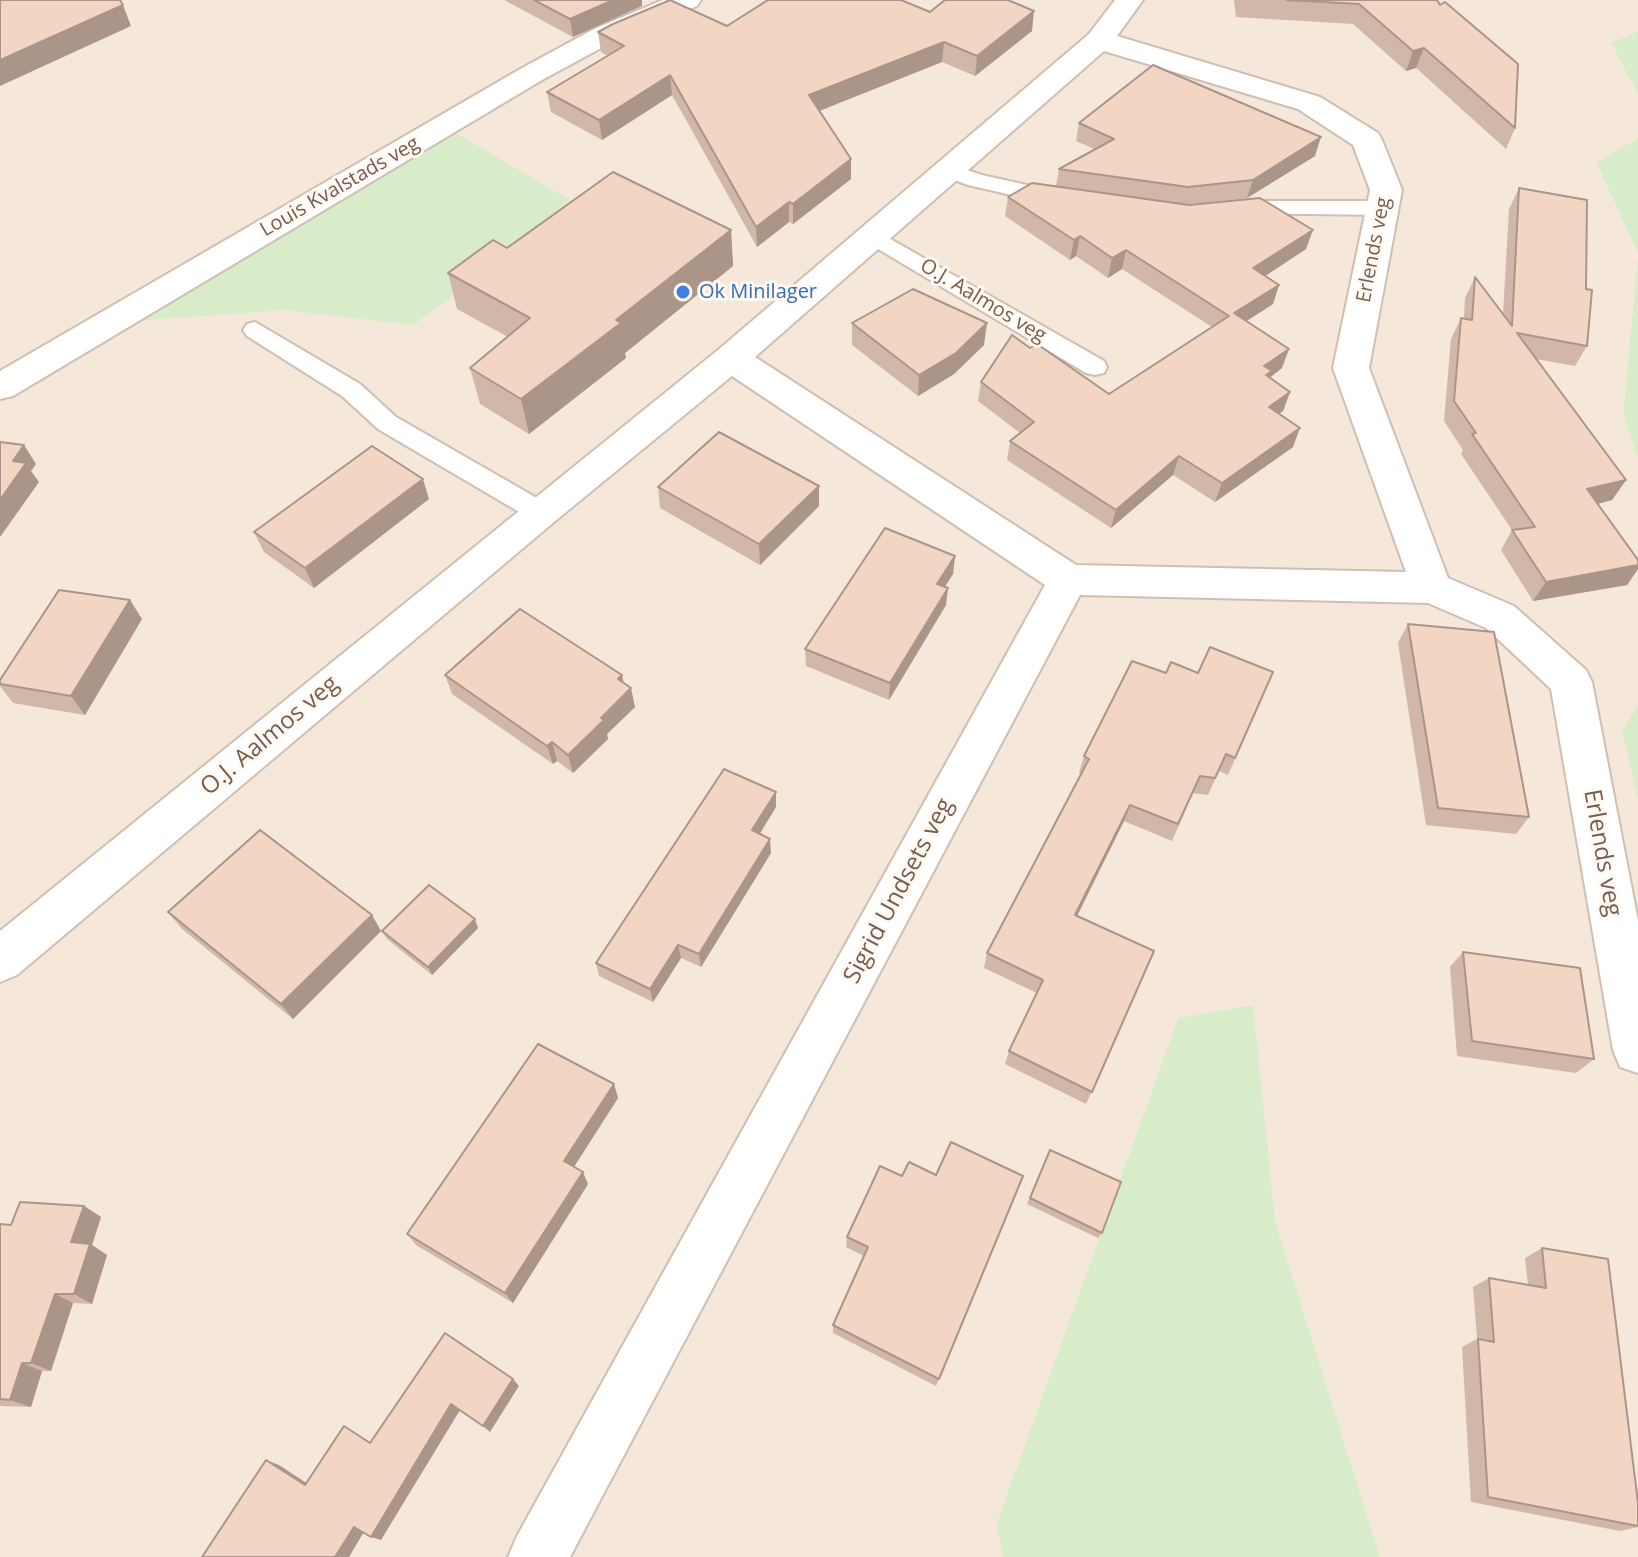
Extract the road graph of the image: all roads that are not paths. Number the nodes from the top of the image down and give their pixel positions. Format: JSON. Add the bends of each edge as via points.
{"nodes":[{"id":1,"x":687,"y":0,"type":"edge"},
{"id":2,"x":1129,"y":0,"type":"edge"},
{"id":3,"x":1099,"y":40,"type":"junction"},
{"id":4,"x":949,"y":170,"type":"junction"},
{"id":5,"x":1082,"y":203,"type":"edge"},
{"id":6,"x":1382,"y":208,"type":"junction"},
{"id":7,"x":1213,"y":211,"type":"edge"},
{"id":8,"x":871,"y":235,"type":"junction"},
{"id":9,"x":255,"y":330,"type":"dead end"},
{"id":10,"x":731,"y":358,"type":"junction"},
{"id":11,"x":1095,"y":367,"type":"dead end"},
{"id":12,"x":0,"y":387,"type":"edge"},
{"id":13,"x":540,"y":512,"type":"junction"},
{"id":14,"x":1068,"y":580,"type":"junction"},
{"id":15,"x":1432,"y":588,"type":"junction"},
{"id":16,"x":2,"y":954,"type":"edge"},
{"id":17,"x":1638,"y":1050,"type":"edge"},
{"id":18,"x":538,"y":1557,"type":"edge"}],
"edges":[{"from":1,"to":12,"type":"street","name":"Louis Kvalstads veg","via":[[604,35],[532,74]]},
{"from":2,"to":3,"type":"street","name":"O.J. Aalmos veg"},
{"from":3,"to":4,"type":"street","name":"O.J. Aalmos veg"},
{"from":3,"to":6,"type":"street","name":"Erlends veg","via":[[1309,103],[1367,140],[1386,190]]},
{"from":4,"to":5,"type":"lane"},
{"from":4,"to":8,"type":"street","name":"O.J. Aalmos veg"},
{"from":6,"to":7,"type":"lane"},
{"from":6,"to":15,"type":"street","name":"Erlends veg","via":[[1351,368]]},
{"from":8,"to":10,"type":"street","name":"O.J. Aalmos veg"},
{"from":8,"to":11,"type":"lane","name":"O.J. Aalmos veg"},
{"from":9,"to":13,"type":"lane","via":[[351,390],[387,423]]},
{"from":10,"to":13,"type":"street","name":"O.J. Aalmos veg"},
{"from":10,"to":14,"type":"street"},
{"from":13,"to":16,"type":"street","name":"O.J. Aalmos veg"},
{"from":14,"to":15,"type":"street","name":"Erlends veg"},
{"from":14,"to":18,"type":"street","name":"Sigrid Undsets veg"},
{"from":15,"to":17,"type":"street","name":"Erlends veg","via":[[1500,617],[1571,682]]}]}
